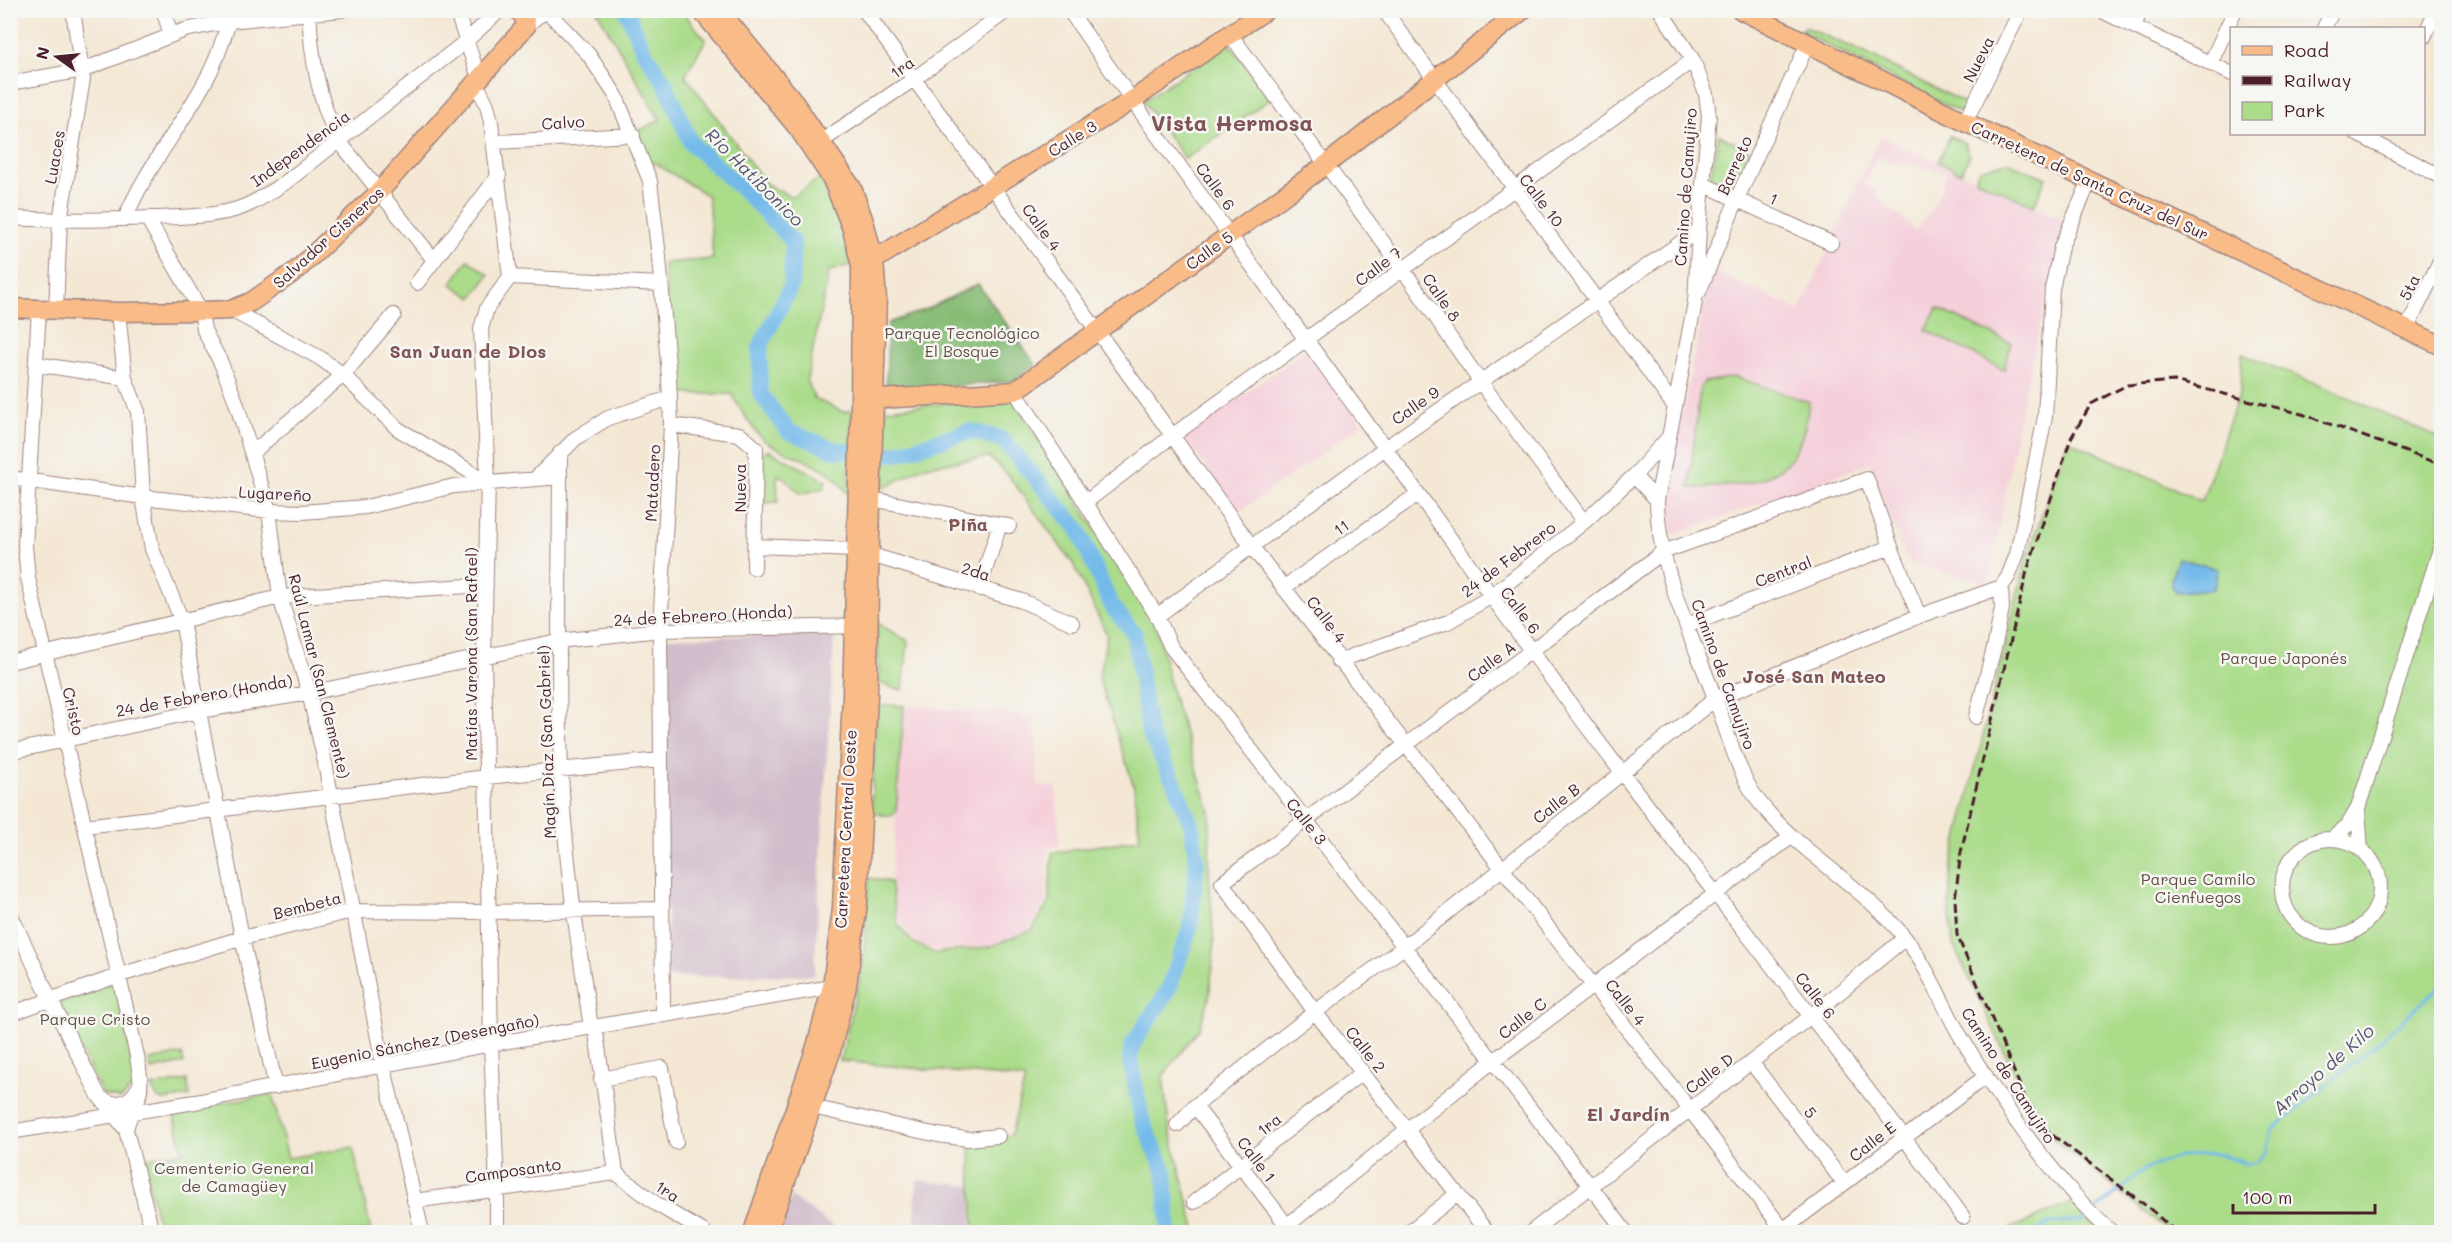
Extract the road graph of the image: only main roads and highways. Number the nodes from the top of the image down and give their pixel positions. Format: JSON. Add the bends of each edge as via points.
{"nodes":[{"id":1,"x":701,"y":10,"type":"edge"},
{"id":2,"x":1266,"y":10,"type":"edge"},
{"id":3,"x":1523,"y":10,"type":"edge"},
{"id":4,"x":1747,"y":12,"type":"edge"},
{"id":5,"x":522,"y":18,"type":"edge"},
{"id":6,"x":728,"y":18,"type":"edge"},
{"id":7,"x":817,"y":144,"type":"junction"},
{"id":8,"x":874,"y":260,"type":"junction"},
{"id":9,"x":10,"y":308,"type":"edge"},
{"id":10,"x":2442,"y":346,"type":"edge"},
{"id":11,"x":868,"y":406,"type":"junction"},
{"id":12,"x":806,"y":1106,"type":"junction"},
{"id":13,"x":753,"y":1233,"type":"edge"},
{"id":14,"x":768,"y":1233,"type":"edge"}],
"edges":[{"from":1,"to":6,"type":"main road","name":"Carretera Central Oeste"},
{"from":2,"to":8,"type":"main road","name":"Calle 3","via":[[1131,101]]},
{"from":3,"to":11,"type":"main road","name":"Calle 5","via":[[1327,164],[1015,391]]},
{"from":4,"to":10,"type":"main road","name":"Carretera de Santa Cruz del Sur","via":[[1965,122]]},
{"from":5,"to":9,"type":"main road","name":"Salvador Cisneros","via":[[476,83],[378,193],[297,270],[251,302],[231,310],[201,311]]},
{"from":6,"to":7,"type":"main road","name":"Carretera Central Oeste","via":[[798,128]]},
{"from":7,"to":8,"type":"main road","name":"Carretera Central Oeste","via":[[852,188]]},
{"from":7,"to":11,"type":"main road","name":"Carretera Central Oeste","via":[[852,228],[861,266]]},
{"from":8,"to":11,"type":"main road","name":"Carretera Central Oeste","via":[[877,299]]},
{"from":11,"to":12,"type":"main road","name":"Carretera Central Oeste","via":[[855,820],[842,908],[839,986]]},
{"from":12,"to":13,"type":"main road","name":"Carretera Central Oeste"},
{"from":12,"to":14,"type":"main road","name":"Carretera Central Oeste"}]}
